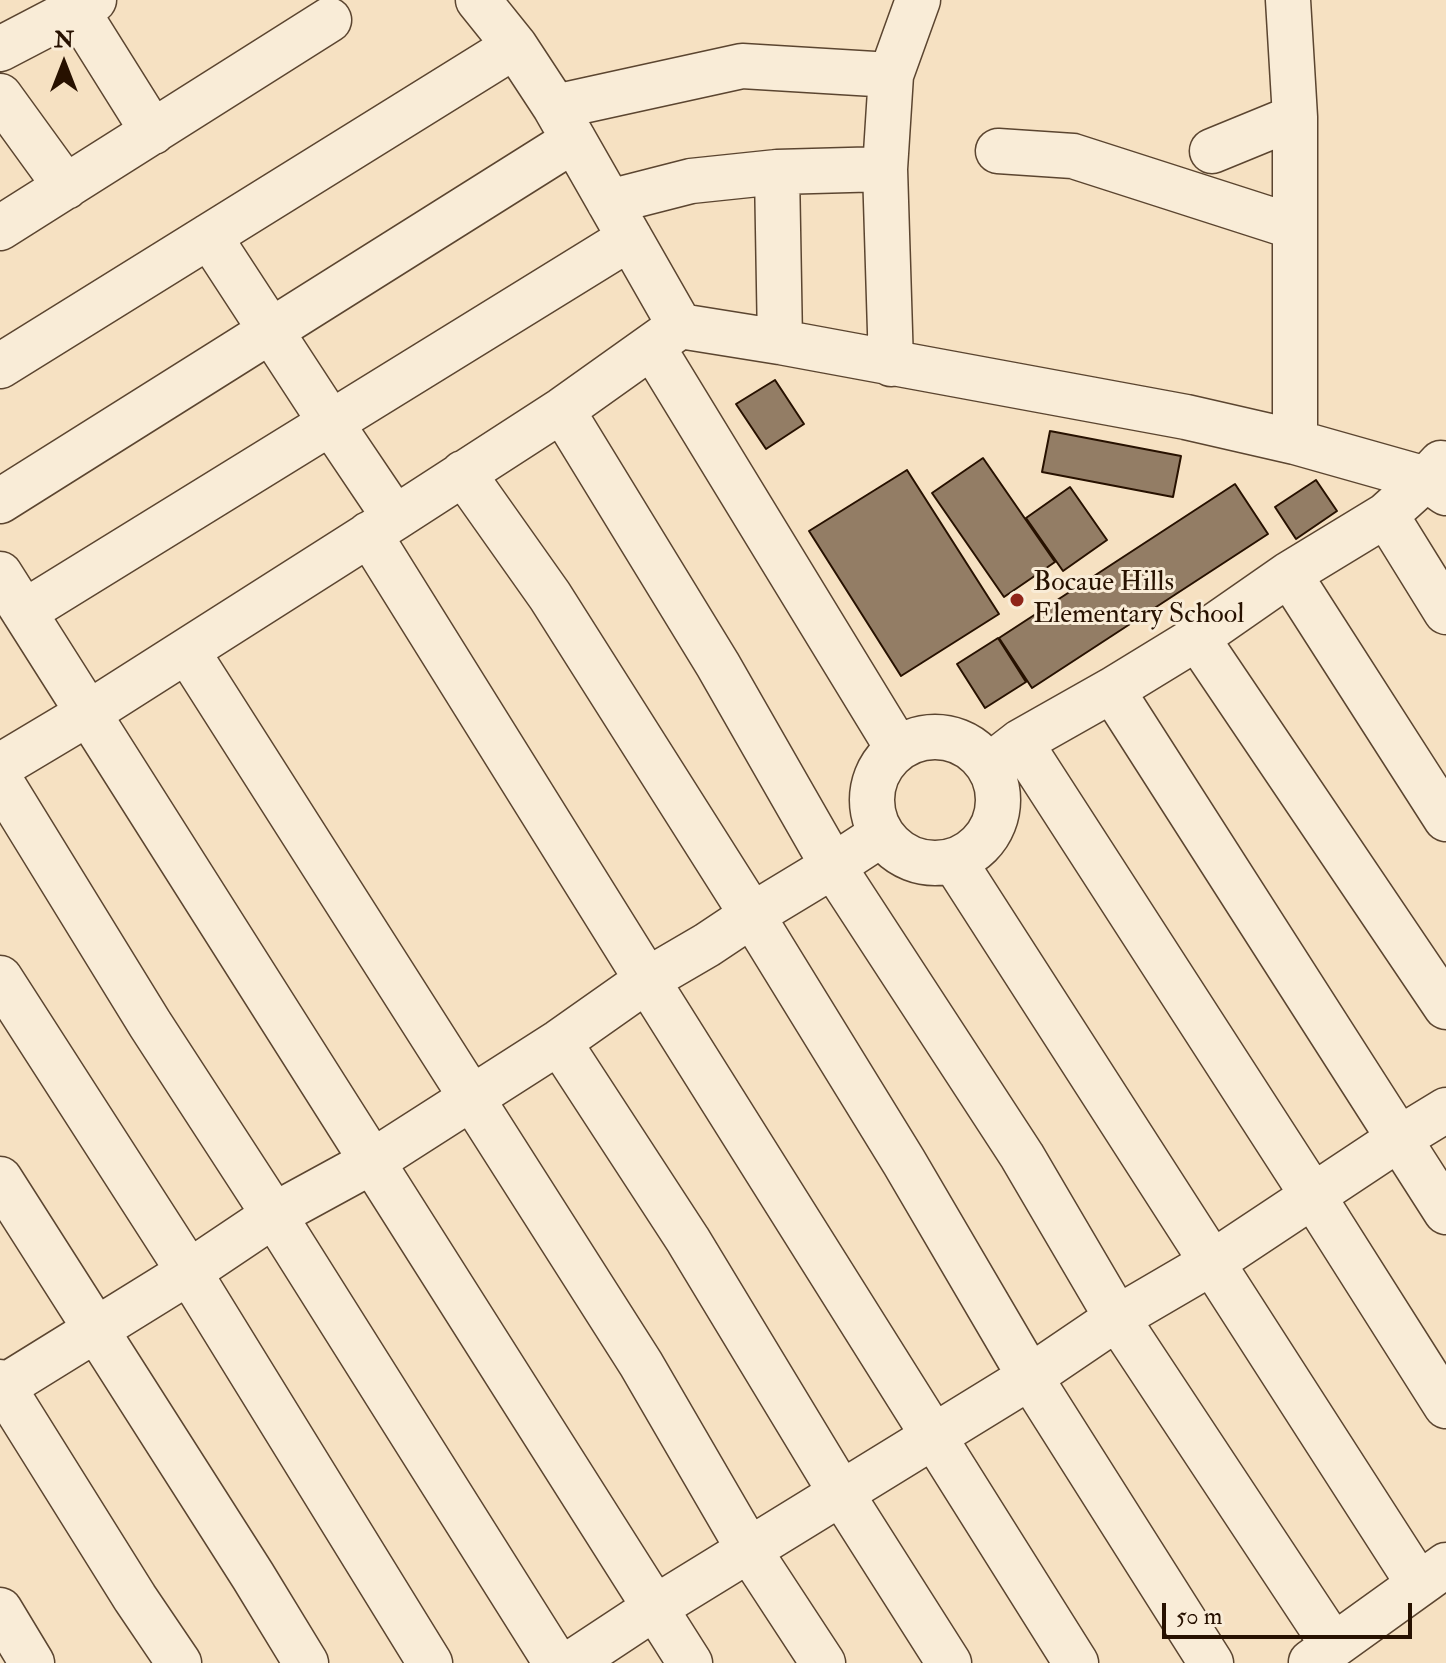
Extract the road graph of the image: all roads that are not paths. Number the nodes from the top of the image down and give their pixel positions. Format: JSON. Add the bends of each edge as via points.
{"nodes":[{"id":1,"x":478,"y":0,"type":"edge"},
{"id":2,"x":918,"y":0,"type":"edge"},
{"id":3,"x":1288,"y":0,"type":"edge"},
{"id":4,"x":85,"y":5,"type":"edge"},
{"id":5,"x":329,"y":20,"type":"dead end"},
{"id":6,"x":515,"y":46,"type":"junction"},
{"id":7,"x":0,"y":49,"type":"edge"},
{"id":8,"x":891,"y":75,"type":"junction"},
{"id":9,"x":0,"y":96,"type":"edge"},
{"id":10,"x":1295,"y":117,"type":"junction"},
{"id":11,"x":564,"y":124,"type":"junction"},
{"id":12,"x":153,"y":132,"type":"junction"},
{"id":13,"x":998,"y":151,"type":"dead end"},
{"id":14,"x":1212,"y":151,"type":"dead end"},
{"id":15,"x":885,"y":169,"type":"junction"},
{"id":16,"x":777,"y":172,"type":"junction"},
{"id":17,"x":66,"y":187,"type":"junction"},
{"id":18,"x":619,"y":220,"type":"junction"},
{"id":19,"x":1294,"y":227,"type":"junction"},
{"id":20,"x":0,"y":228,"type":"edge"},
{"id":21,"x":209,"y":236,"type":"junction"},
{"id":22,"x":270,"y":330,"type":"junction"},
{"id":23,"x":666,"y":336,"type":"junction"},
{"id":24,"x":780,"y":342,"type":"junction"},
{"id":25,"x":891,"y":364,"type":"junction"},
{"id":26,"x":0,"y":366,"type":"edge"},
{"id":27,"x":562,"y":410,"type":"junction"},
{"id":28,"x":331,"y":423,"type":"junction"},
{"id":29,"x":1295,"y":442,"type":"junction"},
{"id":30,"x":463,"y":473,"type":"junction"},
{"id":31,"x":1439,"y":477,"type":"edge"},
{"id":32,"x":0,"y":501,"type":"edge"},
{"id":33,"x":1386,"y":515,"type":"junction"},
{"id":34,"x":382,"y":526,"type":"junction"},
{"id":35,"x":0,"y":574,"type":"edge"},
{"id":36,"x":1289,"y":574,"type":"junction"},
{"id":37,"x":24,"y":612,"type":"junction"},
{"id":38,"x":1446,"y":612,"type":"edge"},
{"id":39,"x":1197,"y":638,"type":"junction"},
{"id":40,"x":187,"y":651,"type":"junction"},
{"id":41,"x":1112,"y":690,"type":"junction"},
{"id":42,"x":87,"y":714,"type":"junction"},
{"id":43,"x":898,"y":749,"type":"junction"},
{"id":44,"x":1005,"y":754,"type":"junction"},
{"id":45,"x":0,"y":766,"type":"edge"},
{"id":46,"x":0,"y":780,"type":"edge"},
{"id":47,"x":1446,"y":819,"type":"edge"},
{"id":48,"x":882,"y":834,"type":"junction"},
{"id":49,"x":954,"y":861,"type":"junction"},
{"id":50,"x":833,"y":866,"type":"junction"},
{"id":51,"x":752,"y":915,"type":"junction"},
{"id":52,"x":0,"y":978,"type":"edge"},
{"id":53,"x":647,"y":980,"type":"junction"},
{"id":54,"x":1446,"y":1007,"type":"edge"},
{"id":55,"x":559,"y":1042,"type":"junction"},
{"id":56,"x":471,"y":1097,"type":"junction"},
{"id":57,"x":1446,"y":1110,"type":"edge"},
{"id":58,"x":1400,"y":1138,"type":"junction"},
{"id":59,"x":373,"y":1161,"type":"junction"},
{"id":60,"x":0,"y":1179,"type":"edge"},
{"id":61,"x":1313,"y":1196,"type":"junction"},
{"id":62,"x":1446,"y":1212,"type":"edge"},
{"id":63,"x":274,"y":1215,"type":"junction"},
{"id":64,"x":1213,"y":1262,"type":"junction"},
{"id":65,"x":189,"y":1272,"type":"junction"},
{"id":66,"x":1117,"y":1318,"type":"junction"},
{"id":67,"x":97,"y":1330,"type":"junction"},
{"id":68,"x":1030,"y":1377,"type":"junction"},
{"id":69,"x":1,"y":1386,"type":"edge"},
{"id":70,"x":1446,"y":1406,"type":"edge"},
{"id":71,"x":934,"y":1435,"type":"junction"},
{"id":72,"x":841,"y":1493,"type":"junction"},
{"id":73,"x":749,"y":1550,"type":"junction"},
{"id":74,"x":1432,"y":1574,"type":"edge"},
{"id":75,"x":656,"y":1607,"type":"junction"},
{"id":76,"x":0,"y":1610,"type":"edge"},
{"id":77,"x":1321,"y":1654,"type":"edge"},
{"id":78,"x":32,"y":1663,"type":"edge"},
{"id":79,"x":179,"y":1663,"type":"edge"},
{"id":80,"x":306,"y":1663,"type":"edge"},
{"id":81,"x":430,"y":1663,"type":"edge"},
{"id":82,"x":556,"y":1663,"type":"edge"},
{"id":83,"x":571,"y":1663,"type":"edge"},
{"id":84,"x":690,"y":1663,"type":"edge"},
{"id":85,"x":823,"y":1663,"type":"edge"},
{"id":86,"x":949,"y":1663,"type":"edge"},
{"id":87,"x":1076,"y":1663,"type":"edge"},
{"id":88,"x":1211,"y":1663,"type":"edge"}],
"edges":[{"from":1,"to":6,"type":"street"},
{"from":2,"to":8,"type":"street"},
{"from":3,"to":10,"type":"street"},
{"from":4,"to":7,"type":"street"},
{"from":4,"to":12,"type":"street"},
{"from":5,"to":12,"type":"street"},
{"from":6,"to":11,"type":"street"},
{"from":6,"to":21,"type":"street"},
{"from":8,"to":11,"type":"street","via":[[742,66]]},
{"from":8,"to":15,"type":"street"},
{"from":9,"to":17,"type":"street"},
{"from":10,"to":14,"type":"street"},
{"from":10,"to":19,"type":"street"},
{"from":11,"to":18,"type":"street"},
{"from":11,"to":22,"type":"street"},
{"from":12,"to":17,"type":"street"},
{"from":13,"to":19,"type":"street","via":[[1073,156]]},
{"from":15,"to":16,"type":"street"},
{"from":15,"to":25,"type":"street"},
{"from":16,"to":18,"type":"street","via":[[691,181]]},
{"from":16,"to":24,"type":"street"},
{"from":17,"to":20,"type":"street"},
{"from":18,"to":23,"type":"street"},
{"from":18,"to":28,"type":"street"},
{"from":19,"to":29,"type":"street"},
{"from":21,"to":22,"type":"street"},
{"from":21,"to":26,"type":"street"},
{"from":22,"to":28,"type":"street"},
{"from":22,"to":32,"type":"street"},
{"from":23,"to":24,"type":"street"},
{"from":23,"to":27,"type":"street"},
{"from":23,"to":43,"type":"street"},
{"from":24,"to":25,"type":"street"},
{"from":25,"to":29,"type":"street"},
{"from":27,"to":30,"type":"street"},
{"from":27,"to":50,"type":"street"},
{"from":28,"to":34,"type":"street"},
{"from":28,"to":37,"type":"street"},
{"from":29,"to":31,"type":"street"},
{"from":30,"to":34,"type":"street"},
{"from":30,"to":51,"type":"street","via":[[550,596]]},
{"from":31,"to":33,"type":"street"},
{"from":33,"to":36,"type":"street"},
{"from":33,"to":38,"type":"street"},
{"from":34,"to":40,"type":"street"},
{"from":34,"to":53,"type":"street"},
{"from":35,"to":37,"type":"street"},
{"from":36,"to":39,"type":"street"},
{"from":36,"to":47,"type":"street"},
{"from":37,"to":42,"type":"street"},
{"from":39,"to":41,"type":"street"},
{"from":39,"to":54,"type":"street"},
{"from":40,"to":42,"type":"street"},
{"from":40,"to":56,"type":"street"},
{"from":41,"to":44,"type":"street"},
{"from":41,"to":58,"type":"street"},
{"from":42,"to":45,"type":"street"},
{"from":42,"to":59,"type":"street"},
{"from":43,"to":44,"type":"street","via":[[922,739],[948,738]]},
{"from":43,"to":48,"type":"street","via":[[882,766],[873,788],[873,812]]},
{"from":44,"to":49,"type":"street","via":[[995,822],[979,847]]},
{"from":44,"to":61,"type":"street"},
{"from":46,"to":63,"type":"street"},
{"from":48,"to":49,"type":"street","via":[[913,860]]},
{"from":48,"to":50,"type":"street"},
{"from":49,"to":64,"type":"street"},
{"from":50,"to":51,"type":"street"},
{"from":50,"to":66,"type":"street","via":[[1022,1156]]},
{"from":51,"to":53,"type":"street"},
{"from":51,"to":68,"type":"street"},
{"from":52,"to":65,"type":"street"},
{"from":53,"to":55,"type":"street"},
{"from":53,"to":71,"type":"street"},
{"from":55,"to":56,"type":"street"},
{"from":55,"to":72,"type":"street","via":[[688,1240]]},
{"from":56,"to":59,"type":"street"},
{"from":56,"to":73,"type":"street","via":[[641,1364]]},
{"from":57,"to":58,"type":"street"},
{"from":58,"to":61,"type":"street"},
{"from":58,"to":62,"type":"street"},
{"from":59,"to":63,"type":"street"},
{"from":59,"to":75,"type":"street"},
{"from":60,"to":67,"type":"street"},
{"from":61,"to":64,"type":"street"},
{"from":61,"to":70,"type":"street"},
{"from":63,"to":65,"type":"street"},
{"from":63,"to":82,"type":"street"},
{"from":64,"to":66,"type":"street"},
{"from":64,"to":74,"type":"street"},
{"from":65,"to":67,"type":"street"},
{"from":65,"to":81,"type":"street"},
{"from":66,"to":68,"type":"street"},
{"from":66,"to":77,"type":"street"},
{"from":67,"to":69,"type":"street"},
{"from":67,"to":80,"type":"street"},
{"from":68,"to":71,"type":"street"},
{"from":68,"to":88,"type":"street"},
{"from":69,"to":79,"type":"street"},
{"from":71,"to":72,"type":"street"},
{"from":71,"to":87,"type":"street"},
{"from":72,"to":73,"type":"street"},
{"from":72,"to":86,"type":"street"},
{"from":73,"to":75,"type":"street"},
{"from":73,"to":85,"type":"street"},
{"from":74,"to":77,"type":"street"},
{"from":75,"to":83,"type":"street"},
{"from":75,"to":84,"type":"street"},
{"from":76,"to":78,"type":"street"}]}
